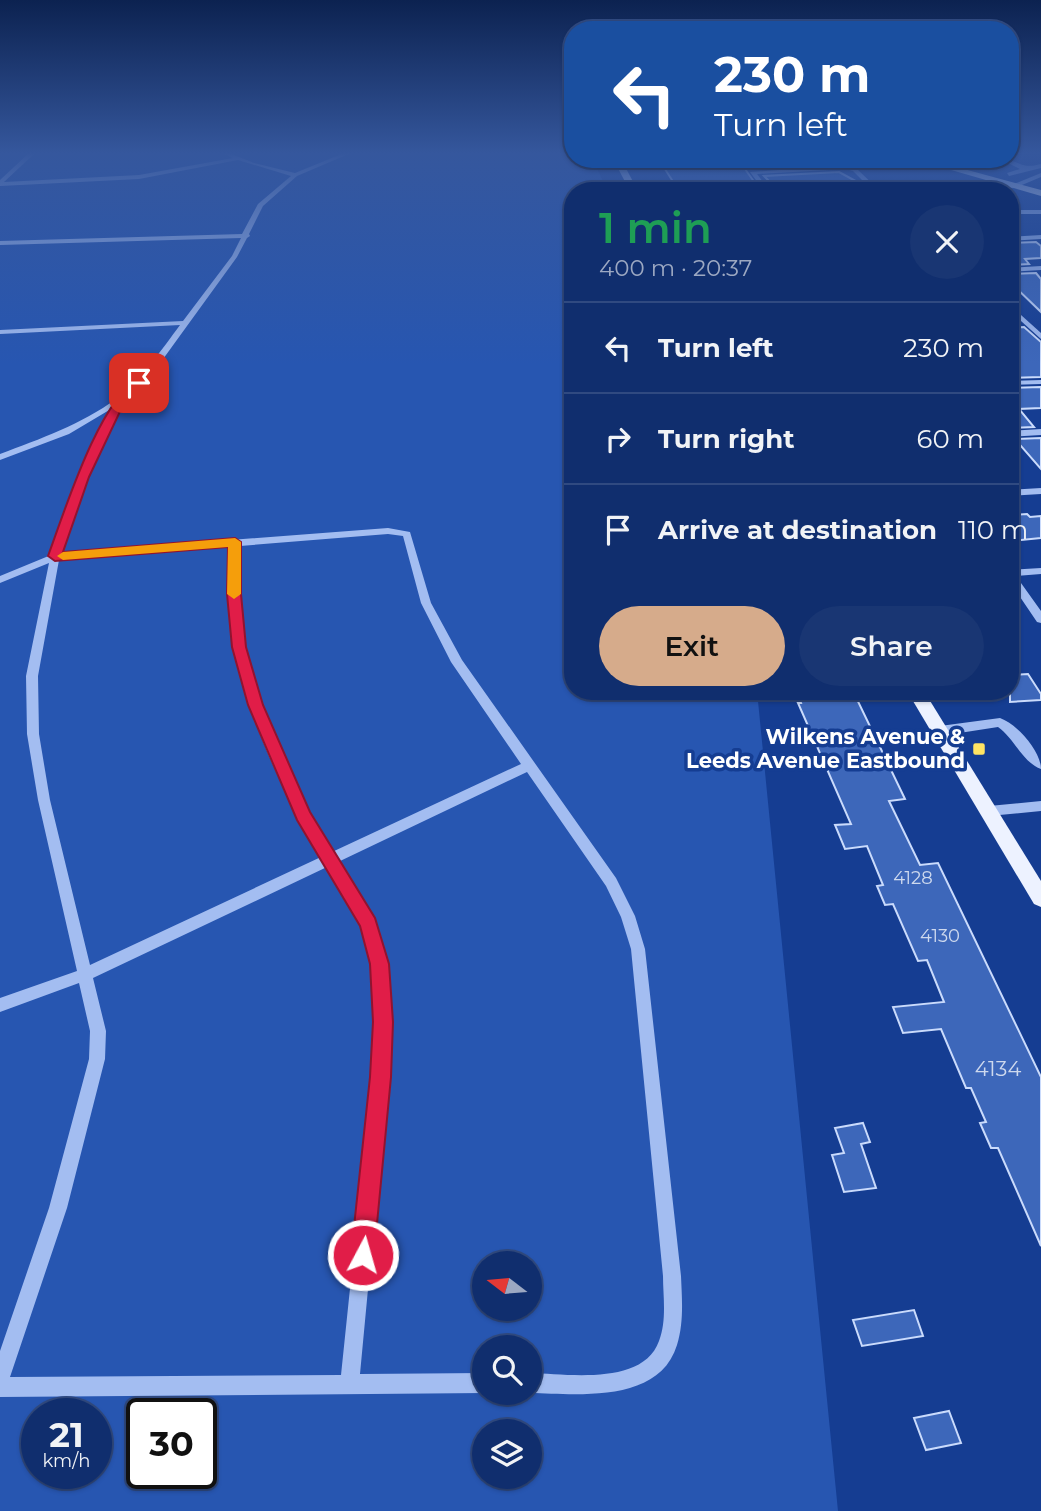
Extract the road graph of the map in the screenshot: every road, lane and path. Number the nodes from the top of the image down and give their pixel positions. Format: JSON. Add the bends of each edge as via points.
{"nodes":[{"id":1,"x":253,"y":224,"type":"edge"},
{"id":2,"x":247,"y":236,"type":"junction"},
{"id":3,"x":1041,"y":237,"type":"edge"},
{"id":4,"x":1019,"y":238,"type":"edge"},
{"id":5,"x":0,"y":243,"type":"edge"},
{"id":6,"x":1041,"y":268,"type":"edge"},
{"id":7,"x":1019,"y":269,"type":"edge"},
{"id":8,"x":1019,"y":316,"type":"edge"},
{"id":9,"x":185,"y":323,"type":"junction"},
{"id":10,"x":0,"y":332,"type":"edge"},
{"id":11,"x":1041,"y":337,"type":"edge"},
{"id":12,"x":1041,"y":382,"type":"edge"},
{"id":13,"x":1019,"y":383,"type":"edge"},
{"id":14,"x":119,"y":401,"type":"junction"},
{"id":15,"x":1041,"y":432,"type":"edge"},
{"id":16,"x":1019,"y":433,"type":"edge"},
{"id":17,"x":0,"y":457,"type":"edge"},
{"id":18,"x":1041,"y":491,"type":"edge"},
{"id":19,"x":1019,"y":492,"type":"edge"},
{"id":20,"x":235,"y":542,"type":"junction"},
{"id":21,"x":55,"y":556,"type":"junction"},
{"id":22,"x":1041,"y":571,"type":"edge"},
{"id":23,"x":1019,"y":573,"type":"edge"},
{"id":24,"x":0,"y":580,"type":"edge"},
{"id":25,"x":1019,"y":587,"type":"edge"},
{"id":26,"x":1041,"y":619,"type":"edge"},
{"id":27,"x":921,"y":700,"type":"edge"},
{"id":28,"x":940,"y":731,"type":"junction"},
{"id":29,"x":1041,"y":764,"type":"edge"},
{"id":30,"x":528,"y":766,"type":"junction"},
{"id":31,"x":1041,"y":806,"type":"edge"},
{"id":32,"x":989,"y":811,"type":"junction"},
{"id":33,"x":327,"y":860,"type":"junction"},
{"id":34,"x":1041,"y":898,"type":"edge"},
{"id":35,"x":85,"y":975,"type":"junction"},
{"id":36,"x":0,"y":1005,"type":"edge"},
{"id":37,"x":0,"y":1379,"type":"edge"},
{"id":38,"x":350,"y":1383,"type":"junction"},
{"id":39,"x":472,"y":1383,"type":"edge"},
{"id":40,"x":542,"y":1383,"type":"edge"},
{"id":41,"x":0,"y":1387,"type":"edge"}],
"edges":[{"from":1,"to":2,"type":"street"},
{"from":2,"to":5,"type":"street"},
{"from":2,"to":9,"type":"street"},
{"from":3,"to":4,"type":"street"},
{"from":6,"to":7,"type":"street"},
{"from":8,"to":11,"type":"street"},
{"from":9,"to":10,"type":"street"},
{"from":9,"to":14,"type":"street","via":[[155,364]]},
{"from":12,"to":13,"type":"street"},
{"from":14,"to":17,"type":"street","via":[[66,432]]},
{"from":14,"to":21,"type":"street","via":[[83,477]]},
{"from":15,"to":16,"type":"street"},
{"from":18,"to":19,"type":"street"},
{"from":20,"to":21,"type":"street"},
{"from":20,"to":30,"type":"street","via":[[388,531],[407,534],[439,632]]},
{"from":20,"to":33,"type":"street","via":[[239,647],[255,705]]},
{"from":21,"to":24,"type":"street"},
{"from":21,"to":35,"type":"street","via":[[32,676],[33,734]]},
{"from":22,"to":23,"type":"street"},
{"from":25,"to":26,"type":"street"},
{"from":27,"to":28,"type":"main road"},
{"from":28,"to":29,"type":"street","via":[[1000,722]]},
{"from":28,"to":32,"type":"main road"},
{"from":30,"to":33,"type":"street"},
{"from":30,"to":40,"type":"street","via":[[611,882],[638,949],[672,1276],[673,1321],[664,1354],[642,1378]]},
{"from":31,"to":32,"type":"street"},
{"from":32,"to":34,"type":"main road"},
{"from":33,"to":35,"type":"street"},
{"from":33,"to":38,"type":"street","via":[[368,924],[380,964],[383,1022]]},
{"from":35,"to":36,"type":"street"},
{"from":35,"to":37,"type":"street","via":[[98,1031],[97,1059],[58,1208]]},
{"from":38,"to":39,"type":"street"},
{"from":38,"to":41,"type":"street"}]}
